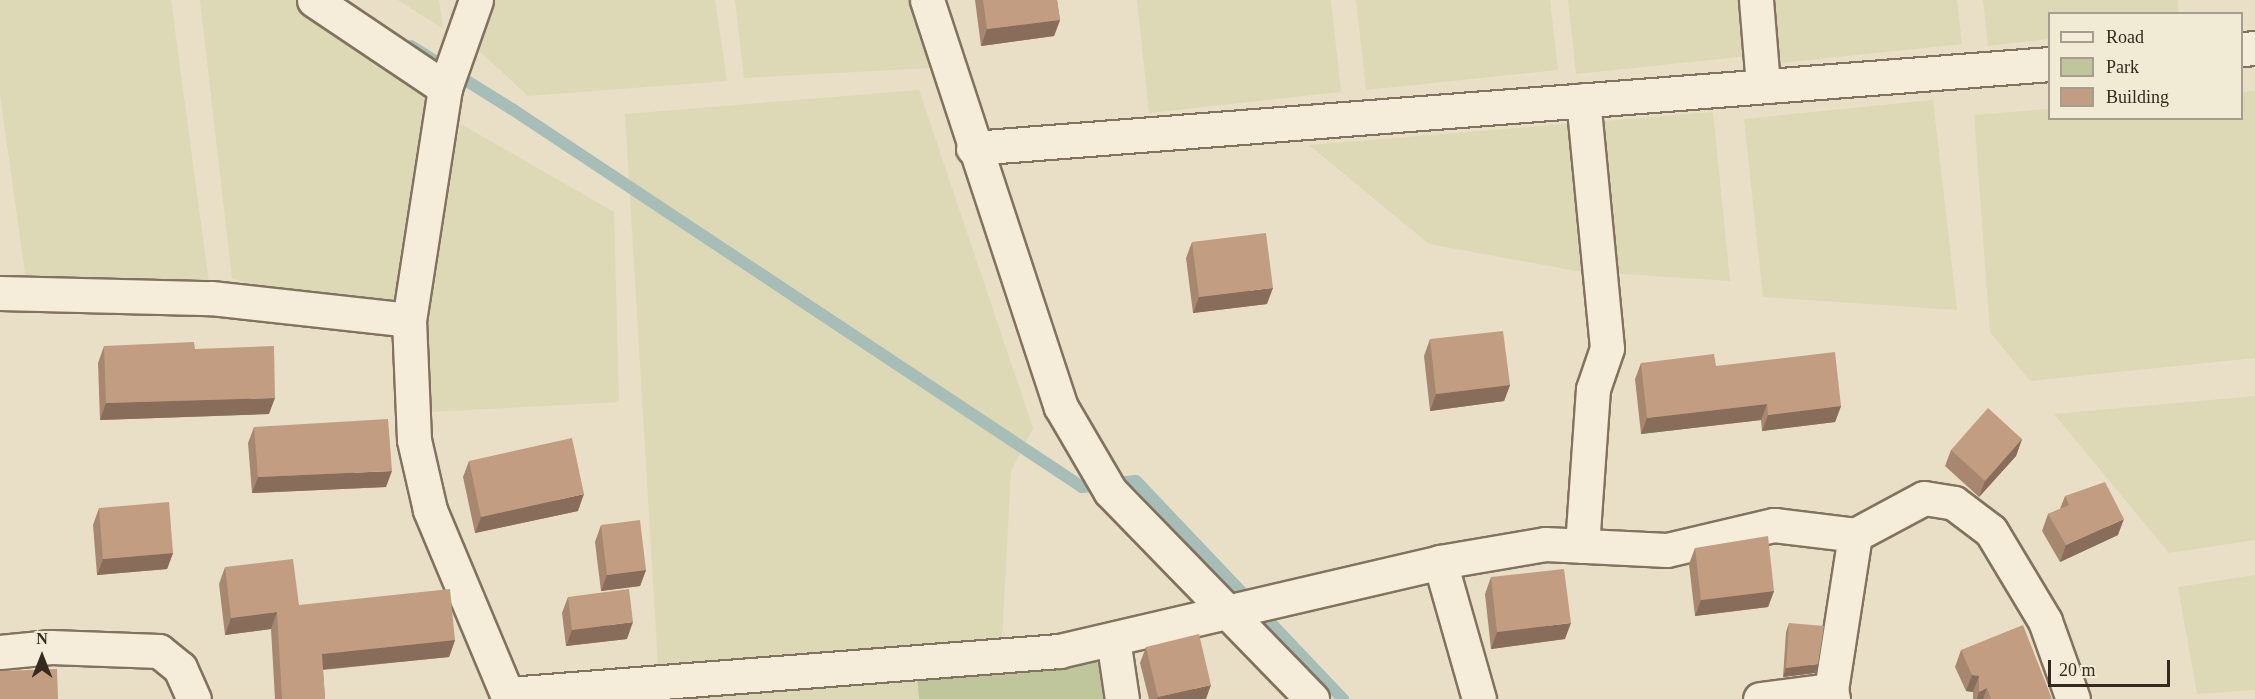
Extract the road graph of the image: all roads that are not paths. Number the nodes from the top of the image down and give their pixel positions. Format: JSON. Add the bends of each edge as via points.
{"nodes":[{"id":1,"x":314,"y":0,"type":"edge"},
{"id":2,"x":476,"y":0,"type":"edge"},
{"id":3,"x":927,"y":0,"type":"edge"},
{"id":4,"x":1756,"y":0,"type":"edge"},
{"id":5,"x":2048,"y":64,"type":"edge"},
{"id":6,"x":1763,"y":86,"type":"junction"},
{"id":7,"x":445,"y":88,"type":"junction"},
{"id":8,"x":1583,"y":100,"type":"junction"},
{"id":9,"x":973,"y":148,"type":"junction"},
{"id":10,"x":0,"y":293,"type":"edge"},
{"id":11,"x":410,"y":320,"type":"junction"},
{"id":12,"x":1855,"y":536,"type":"junction"},
{"id":13,"x":1582,"y":546,"type":"junction"},
{"id":14,"x":1440,"y":562,"type":"junction"},
{"id":15,"x":1229,"y":614,"type":"junction"},
{"id":16,"x":1113,"y":639,"type":"junction"},
{"id":17,"x":0,"y":652,"type":"edge"},
{"id":18,"x":1832,"y":695,"type":"edge"},
{"id":19,"x":509,"y":696,"type":"edge"},
{"id":20,"x":194,"y":699,"type":"edge"},
{"id":21,"x":1122,"y":699,"type":"edge"},
{"id":22,"x":1312,"y":699,"type":"edge"},
{"id":23,"x":1479,"y":699,"type":"edge"},
{"id":24,"x":1760,"y":699,"type":"edge"},
{"id":25,"x":2073,"y":699,"type":"edge"}],
"edges":[{"from":1,"to":7,"type":"street"},
{"from":2,"to":7,"type":"street"},
{"from":3,"to":9,"type":"street"},
{"from":4,"to":6,"type":"street"},
{"from":5,"to":6,"type":"street"},
{"from":6,"to":8,"type":"street"},
{"from":7,"to":11,"type":"street"},
{"from":8,"to":9,"type":"street"},
{"from":8,"to":13,"type":"street","via":[[1606,348],[1593,389]]},
{"from":9,"to":15,"type":"street","via":[[1061,407],[1110,490]]},
{"from":10,"to":11,"type":"street","via":[[211,298]]},
{"from":11,"to":19,"type":"street","via":[[414,440],[430,510]]},
{"from":12,"to":13,"type":"street","via":[[1774,525],[1667,550]]},
{"from":12,"to":18,"type":"street"},
{"from":12,"to":25,"type":"street","via":[[1924,498],[1954,503],[1991,531],[2045,621]]},
{"from":13,"to":14,"type":"street","via":[[1545,544]]},
{"from":14,"to":15,"type":"street"},
{"from":14,"to":23,"type":"street"},
{"from":15,"to":16,"type":"street"},
{"from":15,"to":22,"type":"street"},
{"from":16,"to":19,"type":"street","via":[[1059,651]]},
{"from":16,"to":21,"type":"street"},
{"from":17,"to":20,"type":"street","via":[[51,647],[159,651],[180,668]]},
{"from":18,"to":24,"type":"street"}]}
